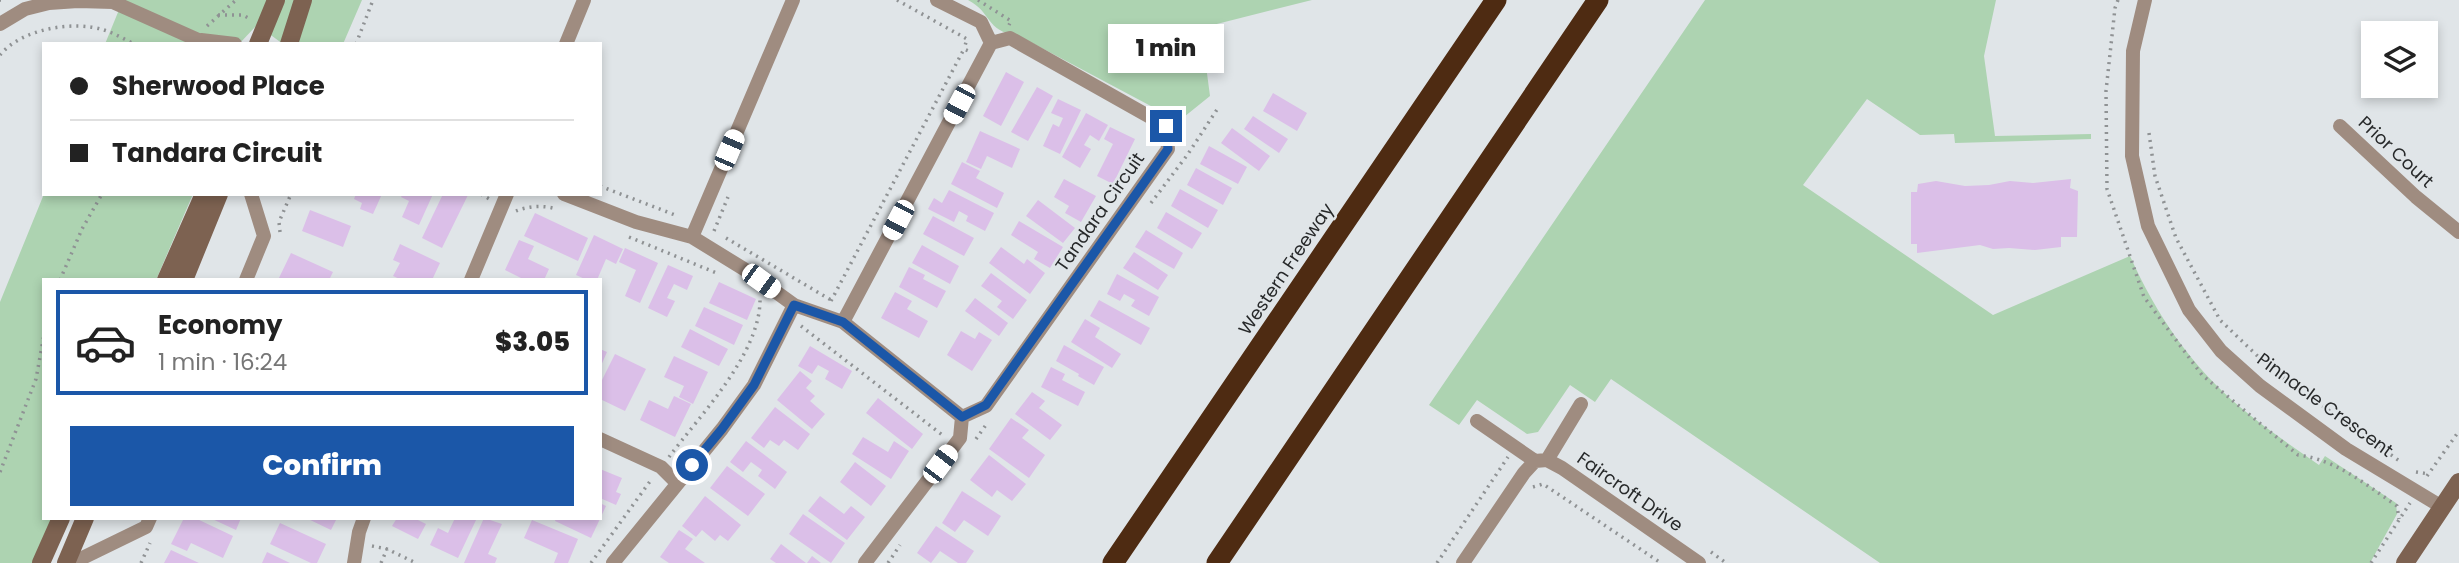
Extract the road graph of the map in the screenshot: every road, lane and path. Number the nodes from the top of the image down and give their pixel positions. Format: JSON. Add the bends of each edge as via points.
{"nodes":[{"id":1,"x":236,"y":0,"type":"edge"},
{"id":2,"x":276,"y":0,"type":"edge"},
{"id":3,"x":303,"y":0,"type":"edge"},
{"id":4,"x":373,"y":0,"type":"edge"},
{"id":5,"x":584,"y":0,"type":"edge"},
{"id":6,"x":793,"y":0,"type":"edge"},
{"id":7,"x":897,"y":0,"type":"edge"},
{"id":8,"x":937,"y":0,"type":"edge"},
{"id":9,"x":978,"y":0,"type":"edge"},
{"id":10,"x":1496,"y":0,"type":"edge"},
{"id":11,"x":1598,"y":0,"type":"edge"},
{"id":12,"x":2145,"y":0,"type":"edge"},
{"id":13,"x":0,"y":24,"type":"edge"},
{"id":14,"x":207,"y":25,"type":"dead end"},
{"id":15,"x":130,"y":42,"type":"edge"},
{"id":16,"x":204,"y":42,"type":"edge"},
{"id":17,"x":259,"y":42,"type":"edge"},
{"id":18,"x":290,"y":42,"type":"edge"},
{"id":19,"x":357,"y":42,"type":"edge"},
{"id":20,"x":567,"y":42,"type":"edge"},
{"id":21,"x":998,"y":42,"type":"junction"},
{"id":22,"x":964,"y":49,"type":"dead end"},
{"id":23,"x":0,"y":55,"type":"edge"},
{"id":24,"x":2148,"y":124,"type":"dead end"},
{"id":25,"x":2340,"y":126,"type":"dead end"},
{"id":26,"x":101,"y":196,"type":"edge"},
{"id":27,"x":203,"y":196,"type":"edge"},
{"id":28,"x":218,"y":196,"type":"edge"},
{"id":29,"x":252,"y":196,"type":"edge"},
{"id":30,"x":569,"y":196,"type":"edge"},
{"id":31,"x":505,"y":200,"type":"edge"},
{"id":32,"x":564,"y":212,"type":"dead end"},
{"id":33,"x":2459,"y":232,"type":"edge"},
{"id":34,"x":626,"y":236,"type":"dead end"},
{"id":35,"x":692,"y":237,"type":"junction"},
{"id":36,"x":720,"y":274,"type":"dead end"},
{"id":37,"x":61,"y":278,"type":"edge"},
{"id":38,"x":167,"y":278,"type":"edge"},
{"id":39,"x":185,"y":278,"type":"edge"},
{"id":40,"x":247,"y":278,"type":"edge"},
{"id":41,"x":472,"y":278,"type":"edge"},
{"id":42,"x":791,"y":311,"type":"junction"},
{"id":43,"x":843,"y":322,"type":"junction"},
{"id":44,"x":42,"y":346,"type":"edge"},
{"id":45,"x":1581,"y":404,"type":"dead end"},
{"id":46,"x":962,"y":417,"type":"junction"},
{"id":47,"x":1477,"y":421,"type":"dead end"},
{"id":48,"x":602,"y":440,"type":"edge"},
{"id":49,"x":955,"y":444,"type":"junction"},
{"id":50,"x":1517,"y":448,"type":"junction"},
{"id":51,"x":1541,"y":460,"type":"junction"},
{"id":52,"x":2404,"y":464,"type":"dead end"},
{"id":53,"x":661,"y":467,"type":"junction"},
{"id":54,"x":0,"y":472,"type":"edge"},
{"id":55,"x":2415,"y":472,"type":"dead end"},
{"id":56,"x":2429,"y":474,"type":"dead end"},
{"id":57,"x":2459,"y":482,"type":"edge"},
{"id":58,"x":677,"y":483,"type":"junction"},
{"id":59,"x":1532,"y":487,"type":"dead end"},
{"id":60,"x":2442,"y":507,"type":"junction"},
{"id":61,"x":60,"y":520,"type":"edge"},
{"id":62,"x":84,"y":520,"type":"edge"},
{"id":63,"x":148,"y":520,"type":"edge"},
{"id":64,"x":363,"y":520,"type":"edge"},
{"id":65,"x":1704,"y":548,"type":"dead end"},
{"id":66,"x":41,"y":563,"type":"edge"},
{"id":67,"x":66,"y":563,"type":"edge"},
{"id":68,"x":72,"y":563,"type":"edge"},
{"id":69,"x":354,"y":563,"type":"edge"},
{"id":70,"x":381,"y":563,"type":"edge"},
{"id":71,"x":416,"y":563,"type":"edge"},
{"id":72,"x":591,"y":563,"type":"edge"},
{"id":73,"x":613,"y":563,"type":"edge"},
{"id":74,"x":865,"y":563,"type":"edge"},
{"id":75,"x":1113,"y":563,"type":"edge"},
{"id":76,"x":1217,"y":563,"type":"edge"},
{"id":77,"x":1437,"y":563,"type":"edge"},
{"id":78,"x":1464,"y":563,"type":"edge"},
{"id":79,"x":1661,"y":563,"type":"edge"},
{"id":80,"x":1699,"y":563,"type":"edge"},
{"id":81,"x":1726,"y":563,"type":"edge"},
{"id":82,"x":2405,"y":563,"type":"edge"}],
"edges":[{"from":1,"to":14,"type":"path"},
{"from":2,"to":17,"type":"main road"},
{"from":3,"to":18,"type":"main road"},
{"from":4,"to":19,"type":"path"},
{"from":5,"to":20,"type":"street"},
{"from":6,"to":35,"type":"street"},
{"from":7,"to":22,"type":"path","via":[[967,39]]},
{"from":8,"to":21,"type":"street","via":[[981,22]]},
{"from":9,"to":21,"type":"path","via":[[1011,21]]},
{"from":10,"to":75,"type":"highway","name":"Western Freeway"},
{"from":11,"to":76,"type":"highway"},
{"from":12,"to":60,"type":"street","name":"Pinnacle Crescent","via":[[2133,51],[2132,156],[2148,226],[2189,310],[2221,351],[2260,386],[2346,449]]},
{"from":13,"to":16,"type":"street","via":[[25,9],[50,3],[113,2]]},
{"from":15,"to":23,"type":"path","via":[[102,29],[63,26],[32,34]]},
{"from":21,"to":43,"type":"street"},
{"from":21,"to":46,"type":"street","name":"Tandara Circuit","via":[[1010,38],[1166,126],[1168,149],[986,405]]},
{"from":24,"to":52,"type":"path","via":[[2155,176],[2176,238],[2220,320],[2271,369]]},
{"from":25,"to":33,"type":"street","name":"Prior Court"},
{"from":26,"to":37,"type":"path"},
{"from":27,"to":38,"type":"main road"},
{"from":28,"to":39,"type":"main road"},
{"from":29,"to":40,"type":"street","via":[[264,236]]},
{"from":30,"to":35,"type":"street"},
{"from":31,"to":32,"type":"path","via":[[516,212],[543,206]]},
{"from":31,"to":41,"type":"street"},
{"from":34,"to":36,"type":"path"},
{"from":35,"to":42,"type":"street","via":[[744,269]]},
{"from":42,"to":43,"type":"street"},
{"from":42,"to":49,"type":"path"},
{"from":42,"to":53,"type":"path","via":[[760,298],[753,336],[730,375]]},
{"from":42,"to":58,"type":"street","via":[[754,385]]},
{"from":43,"to":46,"type":"street"},
{"from":44,"to":54,"type":"path","via":[[36,379]]},
{"from":45,"to":51,"type":"street"},
{"from":46,"to":49,"type":"street"},
{"from":47,"to":50,"type":"street","name":"Faircroft Drive"},
{"from":48,"to":53,"type":"street"},
{"from":49,"to":74,"type":"street"},
{"from":50,"to":51,"type":"street","name":"Faircroft Drive"},
{"from":50,"to":77,"type":"path"},
{"from":51,"to":78,"type":"street","via":[[1524,473]]},
{"from":51,"to":80,"type":"street","name":"Faircroft Drive","via":[[1562,468]]},
{"from":53,"to":58,"type":"street"},
{"from":53,"to":72,"type":"path"},
{"from":55,"to":56,"type":"path"},
{"from":57,"to":60,"type":"main road"},
{"from":58,"to":73,"type":"street"},
{"from":59,"to":79,"type":"path","via":[[1543,484]]},
{"from":60,"to":82,"type":"main road"},
{"from":61,"to":66,"type":"main road"},
{"from":62,"to":67,"type":"main road"},
{"from":63,"to":68,"type":"street","via":[[146,527]]},
{"from":64,"to":69,"type":"street"},
{"from":65,"to":81,"type":"path"},
{"from":70,"to":71,"type":"path","via":[[387,549]]}]}
